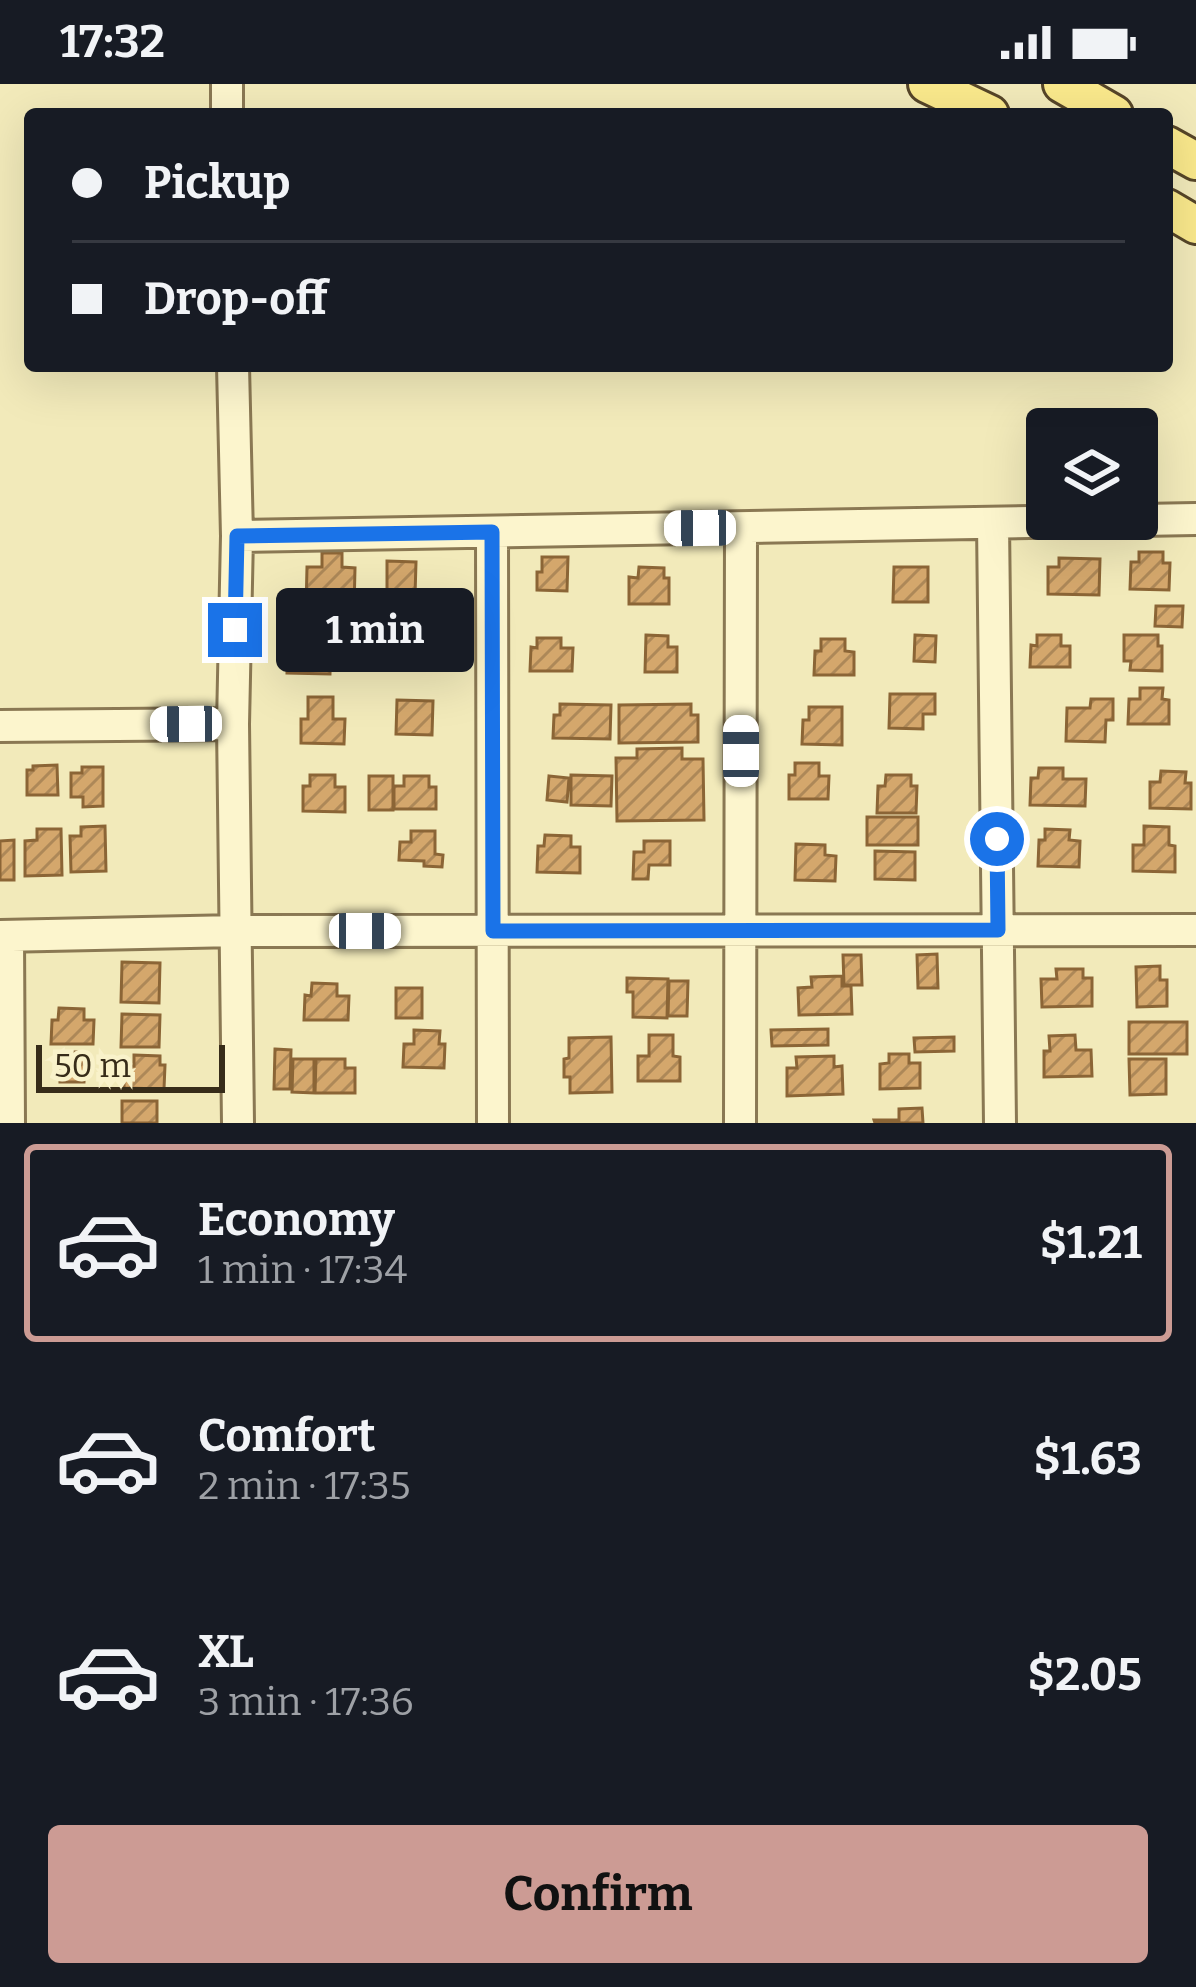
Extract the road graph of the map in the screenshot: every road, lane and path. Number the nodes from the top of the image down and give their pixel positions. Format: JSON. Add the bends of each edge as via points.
{"nodes":[{"id":1,"x":927,"y":84,"type":"edge"},
{"id":2,"x":1062,"y":84,"type":"edge"},
{"id":3,"x":977,"y":108,"type":"edge"},
{"id":4,"x":1104,"y":108,"type":"edge"},
{"id":5,"x":233,"y":372,"type":"edge"},
{"id":6,"x":1196,"y":519,"type":"edge"},
{"id":7,"x":994,"y":523,"type":"junction"},
{"id":8,"x":741,"y":527,"type":"junction"},
{"id":9,"x":492,"y":532,"type":"junction"},
{"id":10,"x":237,"y":536,"type":"junction"},
{"id":11,"x":233,"y":724,"type":"junction"},
{"id":12,"x":0,"y":726,"type":"edge"},
{"id":13,"x":741,"y":930,"type":"junction"},
{"id":14,"x":998,"y":930,"type":"junction"},
{"id":15,"x":1196,"y":930,"type":"edge"},
{"id":16,"x":237,"y":931,"type":"junction"},
{"id":17,"x":493,"y":931,"type":"junction"},
{"id":18,"x":4,"y":936,"type":"edge"},
{"id":19,"x":9,"y":1123,"type":"edge"},
{"id":20,"x":238,"y":1123,"type":"edge"},
{"id":21,"x":493,"y":1123,"type":"edge"},
{"id":22,"x":740,"y":1123,"type":"edge"},
{"id":23,"x":1000,"y":1123,"type":"edge"}],
"edges":[{"from":1,"to":3,"type":"main road"},
{"from":2,"to":4,"type":"main road"},
{"from":5,"to":10,"type":"street"},
{"from":6,"to":7,"type":"street"},
{"from":7,"to":8,"type":"street"},
{"from":7,"to":14,"type":"street"},
{"from":8,"to":9,"type":"street"},
{"from":8,"to":13,"type":"street"},
{"from":9,"to":10,"type":"street"},
{"from":9,"to":17,"type":"street"},
{"from":10,"to":11,"type":"street"},
{"from":11,"to":12,"type":"street"},
{"from":11,"to":16,"type":"street"},
{"from":13,"to":14,"type":"street"},
{"from":13,"to":17,"type":"street"},
{"from":13,"to":22,"type":"street"},
{"from":14,"to":15,"type":"street"},
{"from":14,"to":23,"type":"street"},
{"from":16,"to":17,"type":"street"},
{"from":16,"to":18,"type":"street"},
{"from":16,"to":20,"type":"street"},
{"from":17,"to":21,"type":"street"},
{"from":18,"to":19,"type":"street"}]}
